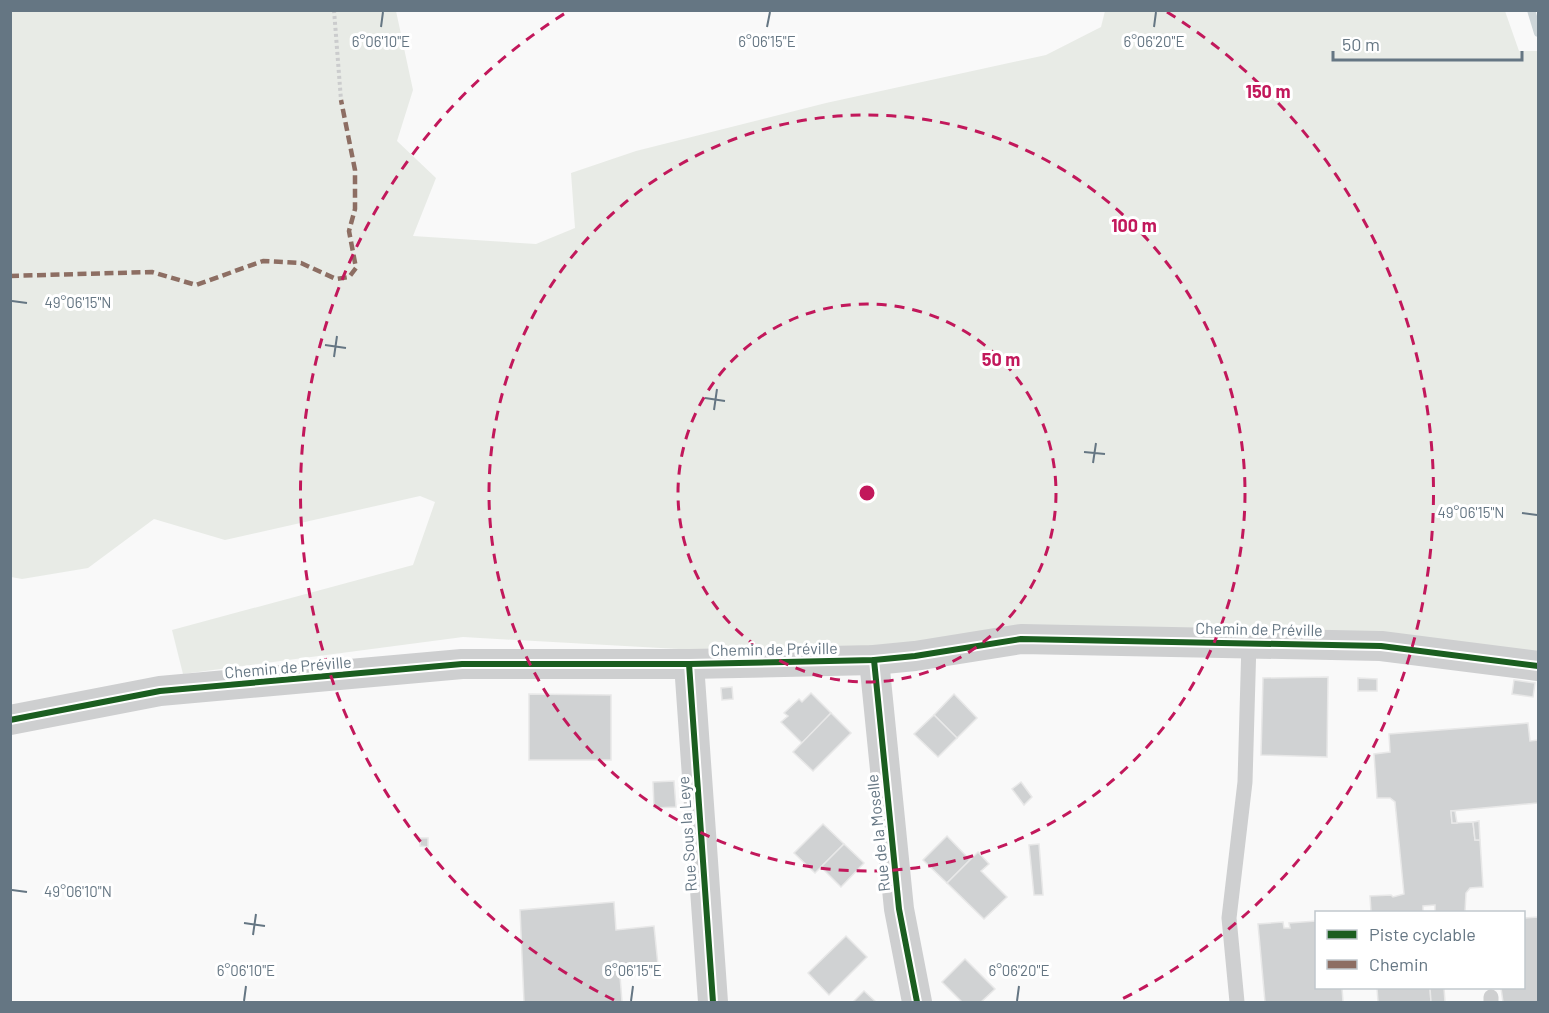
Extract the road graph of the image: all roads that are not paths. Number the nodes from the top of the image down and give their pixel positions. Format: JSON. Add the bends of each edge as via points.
{"nodes":[{"id":1,"x":1249,"y":642,"type":"junction"},
{"id":2,"x":874,"y":660,"type":"junction"},
{"id":3,"x":688,"y":664,"type":"junction"},
{"id":4,"x":1539,"y":666,"type":"edge"},
{"id":5,"x":10,"y":720,"type":"edge"},
{"id":6,"x":713,"y":1002,"type":"edge"},
{"id":7,"x":917,"y":1002,"type":"edge"},
{"id":8,"x":1237,"y":1002,"type":"edge"}],
"edges":[{"from":1,"to":2,"type":"street","name":"Chemin de Préville","via":[[1021,639]]},
{"from":1,"to":4,"type":"street","name":"Chemin de Préville","via":[[1381,646]]},
{"from":1,"to":8,"type":"lane","via":[[1245,782],[1229,918]]},
{"from":2,"to":3,"type":"street","name":"Chemin de Préville"},
{"from":2,"to":7,"type":"street","name":"Rue de la Moselle","via":[[899,909]]},
{"from":3,"to":5,"type":"street","name":"Chemin de Préville","via":[[462,664],[160,691]]},
{"from":3,"to":6,"type":"street","name":"Rue Sous la Leye"}]}
